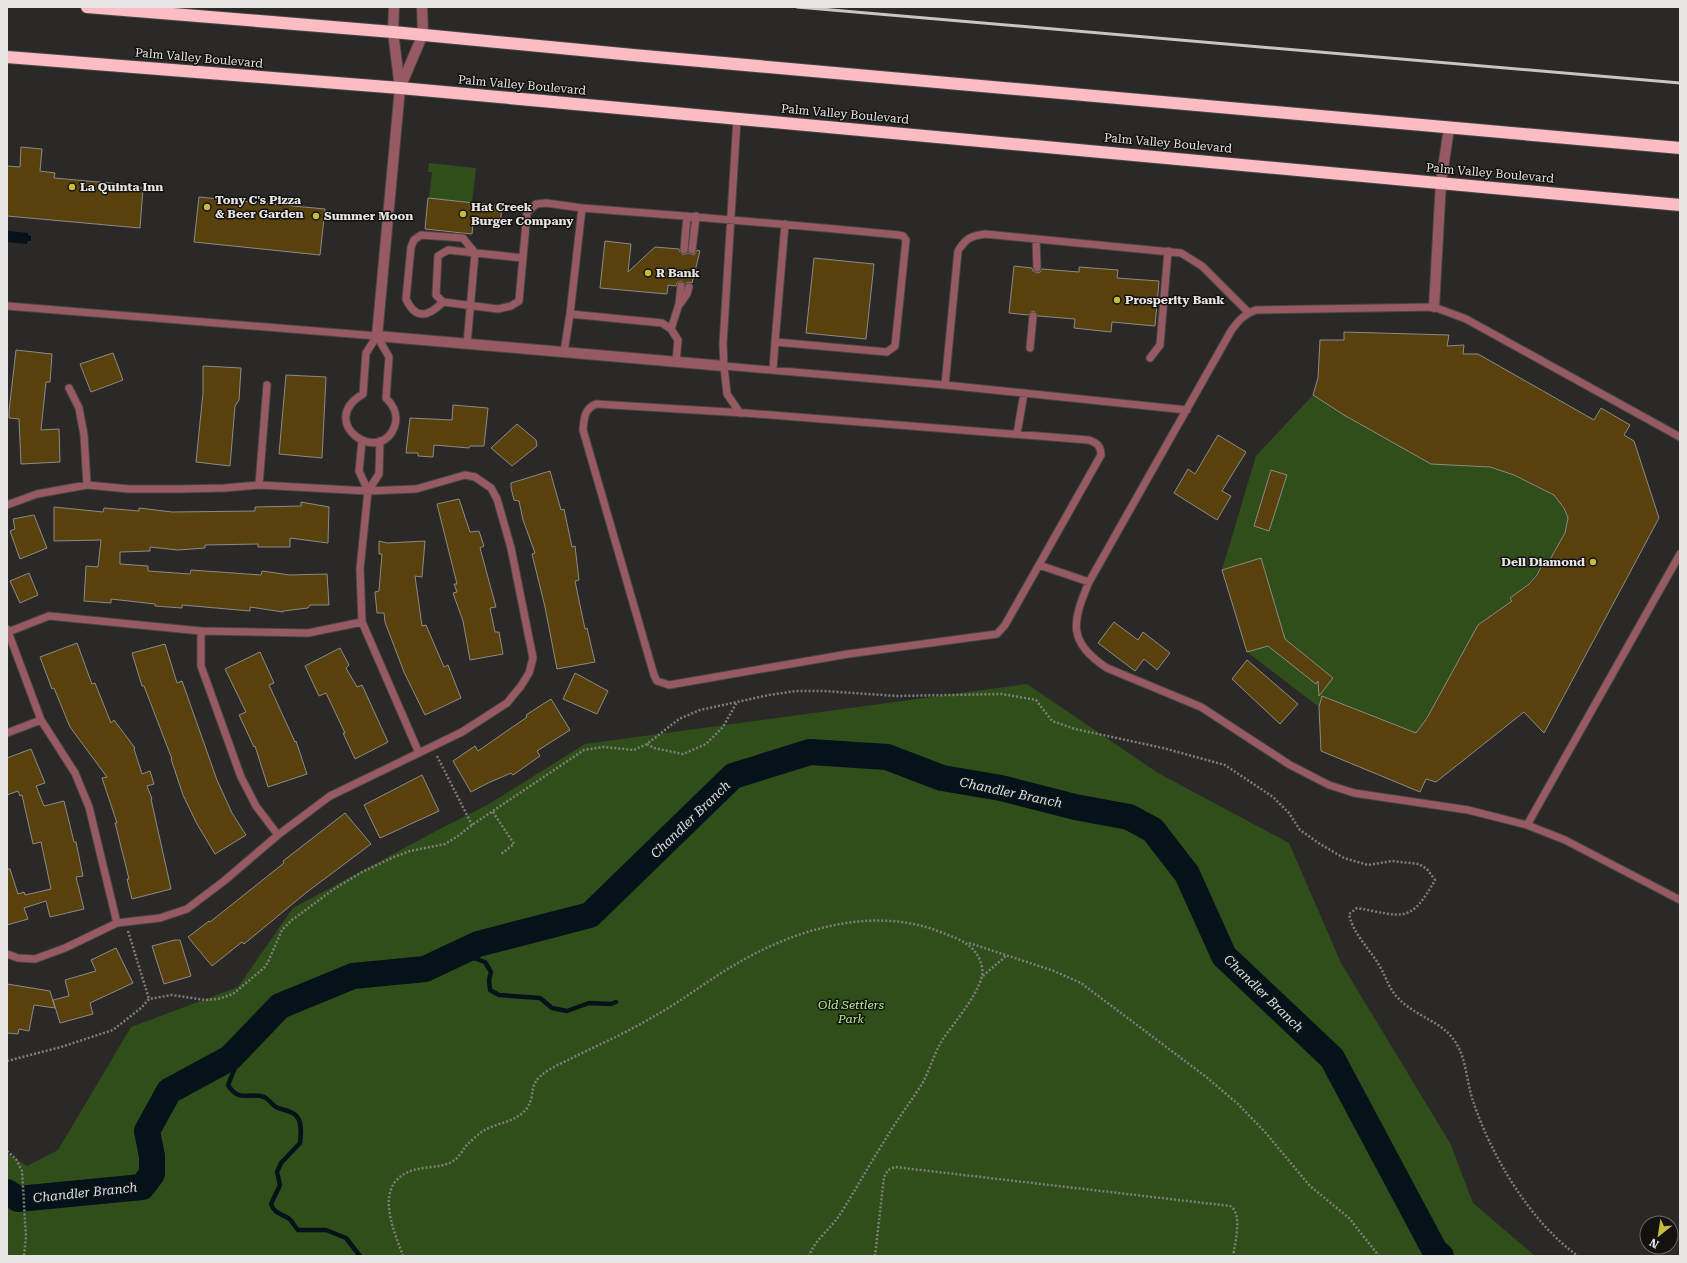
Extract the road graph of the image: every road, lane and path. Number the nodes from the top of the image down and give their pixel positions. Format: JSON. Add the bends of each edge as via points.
{"nodes":[{"id":1,"x":87,"y":7,"type":"edge"},
{"id":2,"x":394,"y":7,"type":"edge"},
{"id":3,"x":422,"y":7,"type":"edge"},
{"id":4,"x":393,"y":32,"type":"junction"},
{"id":5,"x":423,"y":34,"type":"junction"},
{"id":6,"x":7,"y":57,"type":"edge"},
{"id":7,"x":400,"y":88,"type":"junction"},
{"id":8,"x":738,"y":118,"type":"junction"},
{"id":9,"x":1449,"y":128,"type":"junction"},
{"id":10,"x":1680,"y":148,"type":"edge"},
{"id":11,"x":1441,"y":182,"type":"junction"},
{"id":12,"x":1680,"y":205,"type":"edge"},
{"id":13,"x":582,"y":208,"type":"junction"},
{"id":14,"x":687,"y":216,"type":"junction"},
{"id":15,"x":696,"y":216,"type":"junction"},
{"id":16,"x":731,"y":219,"type":"junction"},
{"id":17,"x":785,"y":224,"type":"junction"},
{"id":18,"x":1036,"y":239,"type":"junction"},
{"id":19,"x":684,"y":250,"type":"dead end"},
{"id":20,"x":692,"y":250,"type":"dead end"},
{"id":21,"x":1168,"y":251,"type":"junction"},
{"id":22,"x":475,"y":253,"type":"junction"},
{"id":23,"x":523,"y":258,"type":"junction"},
{"id":24,"x":1037,"y":268,"type":"dead end"},
{"id":25,"x":681,"y":286,"type":"dead end"},
{"id":26,"x":689,"y":287,"type":"dead end"},
{"id":27,"x":443,"y":302,"type":"junction"},
{"id":28,"x":680,"y":304,"type":"junction"},
{"id":29,"x":7,"y":306,"type":"edge"},
{"id":30,"x":470,"y":306,"type":"junction"},
{"id":31,"x":1434,"y":307,"type":"junction"},
{"id":32,"x":1248,"y":312,"type":"junction"},
{"id":33,"x":570,"y":314,"type":"junction"},
{"id":34,"x":1033,"y":316,"type":"dead end"},
{"id":35,"x":671,"y":329,"type":"junction"},
{"id":36,"x":378,"y":336,"type":"junction"},
{"id":37,"x":775,"y":342,"type":"junction"},
{"id":38,"x":467,"y":344,"type":"junction"},
{"id":39,"x":1030,"y":348,"type":"dead end"},
{"id":40,"x":564,"y":352,"type":"junction"},
{"id":41,"x":1150,"y":358,"type":"dead end"},
{"id":42,"x":676,"y":362,"type":"junction"},
{"id":43,"x":724,"y":366,"type":"junction"},
{"id":44,"x":773,"y":370,"type":"junction"},
{"id":45,"x":267,"y":385,"type":"dead end"},
{"id":46,"x":946,"y":385,"type":"junction"},
{"id":47,"x":69,"y":388,"type":"dead end"},
{"id":48,"x":1024,"y":393,"type":"junction"},
{"id":49,"x":1187,"y":410,"type":"junction"},
{"id":50,"x":740,"y":412,"type":"junction"},
{"id":51,"x":1017,"y":434,"type":"junction"},
{"id":52,"x":1680,"y":438,"type":"edge"},
{"id":53,"x":362,"y":441,"type":"junction"},
{"id":54,"x":380,"y":441,"type":"junction"},
{"id":55,"x":87,"y":485,"type":"junction"},
{"id":56,"x":259,"y":485,"type":"junction"},
{"id":57,"x":368,"y":491,"type":"junction"},
{"id":58,"x":7,"y":505,"type":"edge"},
{"id":59,"x":1680,"y":554,"type":"edge"},
{"id":60,"x":1039,"y":566,"type":"junction"},
{"id":61,"x":1089,"y":582,"type":"junction"},
{"id":62,"x":362,"y":622,"type":"junction"},
{"id":63,"x":8,"y":631,"type":"edge"},
{"id":64,"x":201,"y":631,"type":"junction"},
{"id":65,"x":737,"y":702,"type":"junction"},
{"id":66,"x":41,"y":720,"type":"junction"},
{"id":67,"x":7,"y":734,"type":"edge"},
{"id":68,"x":647,"y":744,"type":"junction"},
{"id":69,"x":432,"y":746,"type":"junction"},
{"id":70,"x":420,"y":753,"type":"junction"},
{"id":71,"x":493,"y":812,"type":"junction"},
{"id":72,"x":472,"y":825,"type":"junction"},
{"id":73,"x":1527,"y":825,"type":"junction"},
{"id":74,"x":278,"y":835,"type":"junction"},
{"id":75,"x":501,"y":854,"type":"dead end"},
{"id":76,"x":1680,"y":900,"type":"edge"},
{"id":77,"x":126,"y":922,"type":"junction"},
{"id":78,"x":117,"y":923,"type":"junction"},
{"id":79,"x":967,"y":943,"type":"junction"},
{"id":80,"x":7,"y":954,"type":"edge"},
{"id":81,"x":1007,"y":956,"type":"junction"},
{"id":82,"x":983,"y":976,"type":"junction"},
{"id":83,"x":149,"y":999,"type":"junction"},
{"id":84,"x":7,"y":1061,"type":"edge"},
{"id":85,"x":7,"y":1151,"type":"edge"},
{"id":86,"x":24,"y":1256,"type":"edge"},
{"id":87,"x":403,"y":1256,"type":"edge"},
{"id":88,"x":809,"y":1256,"type":"edge"},
{"id":89,"x":875,"y":1256,"type":"edge"},
{"id":90,"x":1233,"y":1256,"type":"edge"},
{"id":91,"x":1379,"y":1256,"type":"edge"},
{"id":92,"x":1578,"y":1256,"type":"edge"}],
"edges":[{"from":1,"to":4,"type":"highway"},
{"from":2,"to":4,"type":"street"},
{"from":3,"to":5,"type":"street"},
{"from":4,"to":5,"type":"highway"},
{"from":4,"to":7,"type":"street"},
{"from":5,"to":7,"type":"street"},
{"from":5,"to":9,"type":"highway"},
{"from":6,"to":7,"type":"highway","name":"Palm Valley Boulevard"},
{"from":7,"to":8,"type":"highway","name":"Palm Valley Boulevard"},
{"from":7,"to":36,"type":"street"},
{"from":8,"to":11,"type":"highway","name":"Palm Valley Boulevard"},
{"from":8,"to":16,"type":"lane"},
{"from":9,"to":10,"type":"highway"},
{"from":9,"to":11,"type":"street"},
{"from":11,"to":12,"type":"highway","name":"Palm Valley Boulevard"},
{"from":11,"to":31,"type":"street"},
{"from":13,"to":14,"type":"lane"},
{"from":13,"to":23,"type":"lane","via":[[536,204],[527,213]]},
{"from":13,"to":33,"type":"lane"},
{"from":14,"to":15,"type":"lane"},
{"from":14,"to":19,"type":"lane"},
{"from":15,"to":16,"type":"lane"},
{"from":15,"to":20,"type":"lane"},
{"from":16,"to":17,"type":"lane"},
{"from":16,"to":43,"type":"lane","via":[[723,344]]},
{"from":17,"to":37,"type":"lane"},
{"from":17,"to":37,"type":"lane","via":[[899,235],[906,240],[895,346],[892,350],[887,352]]},
{"from":18,"to":21,"type":"lane"},
{"from":18,"to":24,"type":"lane"},
{"from":18,"to":46,"type":"lane","via":[[974,235],[964,242],[958,251]]},
{"from":21,"to":32,"type":"lane","via":[[1181,253],[1202,266]]},
{"from":21,"to":41,"type":"lane","via":[[1160,345]]},
{"from":22,"to":23,"type":"lane"},
{"from":22,"to":27,"type":"lane","via":[[448,250],[438,256],[436,295]]},
{"from":22,"to":27,"type":"lane","via":[[462,238],[421,234],[414,240],[411,247],[406,299],[410,307],[423,315]]},
{"from":22,"to":30,"type":"lane"},
{"from":23,"to":30,"type":"lane","via":[[519,301],[498,309]]},
{"from":25,"to":28,"type":"lane"},
{"from":26,"to":28,"type":"lane"},
{"from":27,"to":30,"type":"lane"},
{"from":28,"to":35,"type":"lane"},
{"from":29,"to":36,"type":"lane"},
{"from":30,"to":38,"type":"lane"},
{"from":31,"to":32,"type":"lane"},
{"from":31,"to":52,"type":"lane","via":[[1466,319]]},
{"from":32,"to":49,"type":"lane","via":[[1231,331]]},
{"from":33,"to":35,"type":"lane","via":[[662,323]]},
{"from":33,"to":40,"type":"lane"},
{"from":34,"to":39,"type":"lane"},
{"from":35,"to":42,"type":"lane","via":[[678,340]]},
{"from":36,"to":38,"type":"street"},
{"from":36,"to":53,"type":"lane","via":[[366,354],[363,394],[354,399],[348,407],[346,416],[347,426],[353,435]]},
{"from":36,"to":54,"type":"lane","via":[[389,357],[386,398],[392,404],[396,417],[393,430],[388,437]]},
{"from":37,"to":44,"type":"lane"},
{"from":38,"to":40,"type":"street"},
{"from":40,"to":42,"type":"street"},
{"from":42,"to":43,"type":"street"},
{"from":43,"to":44,"type":"lane"},
{"from":43,"to":50,"type":"lane","via":[[727,394]]},
{"from":44,"to":46,"type":"lane"},
{"from":45,"to":56,"type":"lane"},
{"from":46,"to":48,"type":"lane"},
{"from":47,"to":55,"type":"lane","via":[[79,408],[83,429]]},
{"from":48,"to":49,"type":"lane"},
{"from":48,"to":51,"type":"lane"},
{"from":49,"to":61,"type":"lane"},
{"from":50,"to":51,"type":"lane"},
{"from":50,"to":60,"type":"lane","via":[[601,404],[590,406],[584,416],[583,430],[657,681],[669,685],[848,654],[997,634],[1005,625]]},
{"from":51,"to":60,"type":"lane","via":[[1089,440],[1099,445],[1101,450],[1100,459]]},
{"from":53,"to":54,"type":"lane"},
{"from":53,"to":57,"type":"lane","via":[[359,471]]},
{"from":54,"to":57,"type":"lane","via":[[379,474]]},
{"from":55,"to":56,"type":"lane","via":[[130,489],[178,489]]},
{"from":55,"to":58,"type":"lane","via":[[37,494]]},
{"from":56,"to":57,"type":"lane"},
{"from":57,"to":62,"type":"lane","via":[[360,569]]},
{"from":57,"to":69,"type":"lane","via":[[416,489],[465,475],[475,477],[491,488],[497,499],[511,548],[533,658],[529,673],[507,703],[462,732]]},
{"from":59,"to":73,"type":"lane"},
{"from":60,"to":61,"type":"lane"},
{"from":61,"to":73,"type":"lane","via":[[1076,617],[1077,632],[1084,649],[1107,668],[1201,707],[1290,764],[1329,785],[1354,793],[1468,810]]},
{"from":62,"to":64,"type":"lane","via":[[308,633]]},
{"from":62,"to":70,"type":"lane"},
{"from":63,"to":64,"type":"lane","via":[[49,616]]},
{"from":63,"to":66,"type":"lane"},
{"from":64,"to":74,"type":"lane","via":[[201,666],[241,777],[256,806]]},
{"from":65,"to":68,"type":"path","via":[[700,710],[679,719]]},
{"from":65,"to":68,"type":"path","via":[[723,727],[706,744],[683,754]]},
{"from":65,"to":92,"type":"path","via":[[796,691],[898,696],[988,694],[1036,700],[1052,721],[1225,766],[1274,797],[1289,812],[1300,830],[1344,858],[1368,865],[1392,861],[1419,864],[1427,869],[1435,880],[1426,897],[1415,909],[1403,916],[1357,908],[1349,914],[1351,925],[1380,966],[1398,999],[1442,1028],[1454,1040],[1463,1059],[1481,1125],[1505,1172],[1544,1225]]},
{"from":66,"to":67,"type":"lane"},
{"from":66,"to":78,"type":"lane","via":[[75,773],[89,807]]},
{"from":68,"to":71,"type":"path","via":[[634,750],[603,747],[584,750]]},
{"from":69,"to":70,"type":"lane"},
{"from":69,"to":72,"type":"path"},
{"from":70,"to":74,"type":"lane","via":[[330,796]]},
{"from":71,"to":72,"type":"path"},
{"from":71,"to":75,"type":"path","via":[[514,844]]},
{"from":72,"to":83,"type":"path","via":[[445,844],[394,857],[334,889],[282,930],[264,968],[233,994],[205,1000],[172,995]]},
{"from":73,"to":76,"type":"lane","via":[[1565,840]]},
{"from":74,"to":77,"type":"lane","via":[[187,909],[160,918]]},
{"from":77,"to":78,"type":"lane"},
{"from":77,"to":83,"type":"path"},
{"from":78,"to":80,"type":"lane","via":[[35,959],[18,958]]},
{"from":79,"to":81,"type":"path"},
{"from":79,"to":82,"type":"path","via":[[975,951]]},
{"from":79,"to":87,"type":"path","via":[[923,925],[903,922],[857,922],[808,931],[733,965],[652,1018],[551,1068],[533,1084],[531,1099],[526,1109],[514,1118],[485,1130],[466,1146],[458,1158],[438,1166],[408,1171],[396,1181],[388,1198],[390,1214]]},
{"from":81,"to":82,"type":"path"},
{"from":81,"to":91,"type":"path","via":[[1082,983],[1205,1076],[1238,1104],[1265,1132],[1310,1186],[1349,1218]]},
{"from":82,"to":88,"type":"path","via":[[938,1049],[920,1088],[902,1112],[838,1217],[812,1248]]},
{"from":83,"to":84,"type":"path","via":[[113,1030]]},
{"from":85,"to":86,"type":"path","via":[[16,1159],[22,1171],[26,1238]]},
{"from":89,"to":90,"type":"path","via":[[884,1177],[888,1170],[895,1167],[1230,1206],[1238,1217]]}]}
